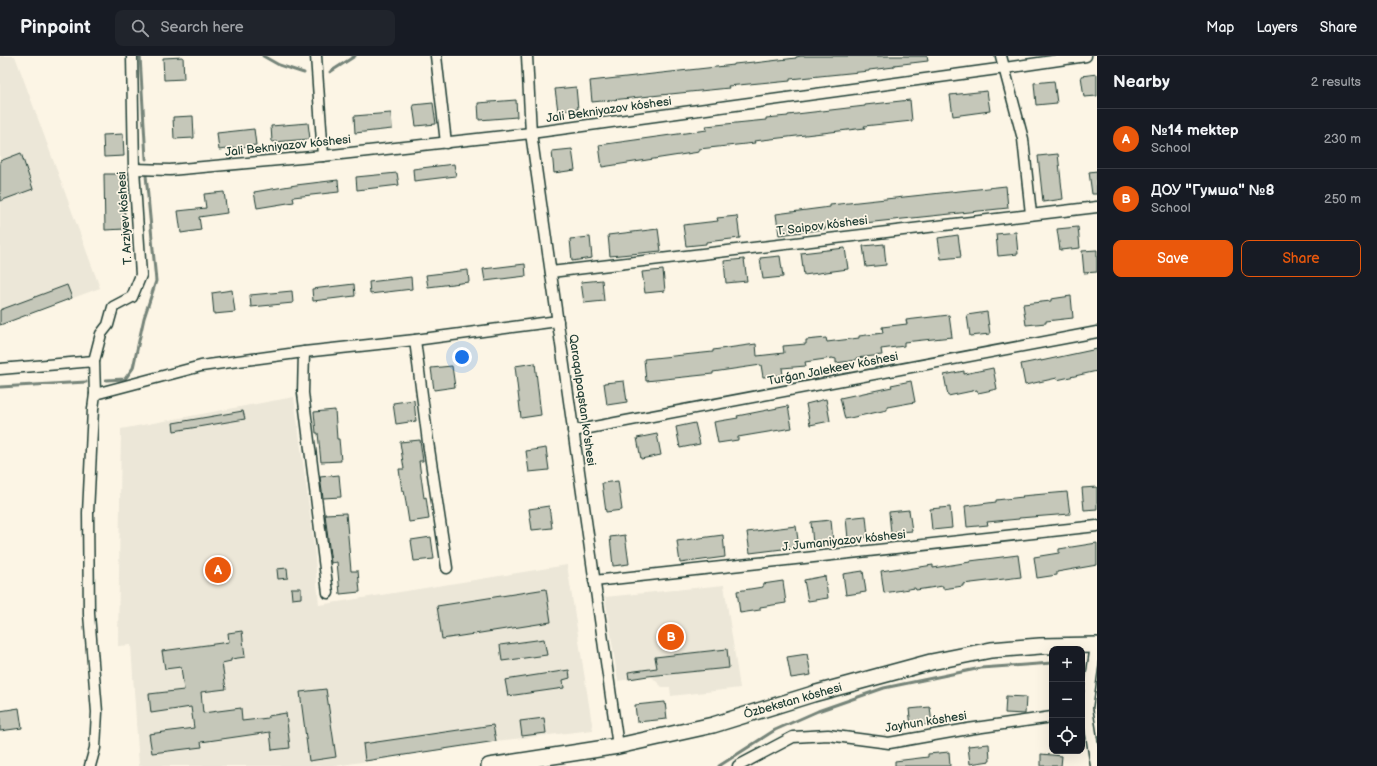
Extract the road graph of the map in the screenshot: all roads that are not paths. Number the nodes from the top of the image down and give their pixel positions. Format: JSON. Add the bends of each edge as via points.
{"nodes":[{"id":1,"x":132,"y":56,"type":"edge"},
{"id":2,"x":316,"y":56,"type":"edge"},
{"id":3,"x":436,"y":56,"type":"edge"},
{"id":4,"x":527,"y":56,"type":"edge"},
{"id":5,"x":1002,"y":56,"type":"edge"},
{"id":6,"x":1086,"y":56,"type":"edge"},
{"id":7,"x":1005,"y":68,"type":"junction"},
{"id":8,"x":531,"y":133,"type":"junction"},
{"id":9,"x":446,"y":143,"type":"junction"},
{"id":10,"x":324,"y":156,"type":"junction"},
{"id":11,"x":134,"y":169,"type":"junction"},
{"id":12,"x":1097,"y":207,"type":"edge"},
{"id":13,"x":1031,"y":214,"type":"junction"},
{"id":14,"x":551,"y":272,"type":"junction"},
{"id":15,"x":558,"y":321,"type":"junction"},
{"id":16,"x":1097,"y":332,"type":"edge"},
{"id":17,"x":415,"y":340,"type":"junction"},
{"id":18,"x":304,"y":352,"type":"junction"},
{"id":19,"x":94,"y":361,"type":"junction"},
{"id":20,"x":0,"y":369,"type":"edge"},
{"id":21,"x":95,"y":394,"type":"junction"},
{"id":22,"x":573,"y":431,"type":"junction"},
{"id":23,"x":1097,"y":526,"type":"edge"},
{"id":24,"x":447,"y":568,"type":"dead end"},
{"id":25,"x":594,"y":581,"type":"junction"},
{"id":26,"x":328,"y":593,"type":"dead end"},
{"id":27,"x":1096,"y":645,"type":"edge"},
{"id":28,"x":1085,"y":704,"type":"edge"},
{"id":29,"x":1085,"y":714,"type":"edge"},
{"id":30,"x":1049,"y":717,"type":"edge"},
{"id":31,"x":618,"y":746,"type":"junction"},
{"id":32,"x":90,"y":766,"type":"edge"},
{"id":33,"x":489,"y":766,"type":"edge"},
{"id":34,"x":738,"y":766,"type":"edge"},
{"id":35,"x":1096,"y":766,"type":"edge"}],
"edges":[{"from":1,"to":11,"type":"street","name":"T. Arziyev kóshesi"},
{"from":2,"to":10,"type":"street"},
{"from":3,"to":9,"type":"street"},
{"from":4,"to":8,"type":"street","name":"Qaraqalpaqstan ko'shesi"},
{"from":5,"to":7,"type":"street"},
{"from":6,"to":7,"type":"street","name":"Jali Bekniyazov kóshesi"},
{"from":7,"to":8,"type":"street","name":"Jali Bekniyazov kóshesi"},
{"from":7,"to":13,"type":"street","via":[[1023,139]]},
{"from":8,"to":9,"type":"street","name":"Jali Bekniyazov kóshesi"},
{"from":8,"to":14,"type":"street","name":"Qaraqalpaqstan ko'shesi"},
{"from":9,"to":10,"type":"street","name":"Jali Bekniyazov kóshesi"},
{"from":10,"to":11,"type":"street","name":"Jali Bekniyazov kóshesi","via":[[170,170]]},
{"from":11,"to":19,"type":"street","name":"T. Arziyev kóshesi","via":[[141,275],[132,297],[113,306],[108,325],[101,334]]},
{"from":12,"to":13,"type":"street","name":"T. Saipov kóshesi"},
{"from":13,"to":14,"type":"street","name":"T. Saipov kóshesi"},
{"from":14,"to":15,"type":"street","name":"Qaraqalpaqstan ko'shesi"},
{"from":15,"to":17,"type":"street"},
{"from":15,"to":22,"type":"street","name":"Qaraqalpaqstan ko'shesi"},
{"from":16,"to":22,"type":"street","name":"Turǵan Jalekeev kóshesi"},
{"from":17,"to":18,"type":"street"},
{"from":17,"to":24,"type":"street"},
{"from":18,"to":21,"type":"street","via":[[201,366]]},
{"from":18,"to":26,"type":"street","via":[[303,393]]},
{"from":19,"to":20,"type":"street"},
{"from":19,"to":21,"type":"street","name":"T. Arziyev kóshesi"},
{"from":21,"to":32,"type":"street","name":"T. Arziyev kóshesi","via":[[88,513],[89,614],[97,712],[95,748]]},
{"from":22,"to":25,"type":"street","name":"Qaraqalpaqstan ko'shesi"},
{"from":23,"to":25,"type":"street","name":"J. Jumaniyazov kóshesi"},
{"from":25,"to":31,"type":"street","name":"Qaraqalpaqstan ko'shesi"},
{"from":27,"to":28,"type":"street"},
{"from":27,"to":31,"type":"street","name":"Ózbekstan kóshesi","via":[[991,650],[931,662],[813,694],[713,725]]},
{"from":29,"to":35,"type":"street"},
{"from":30,"to":34,"type":"street","name":"Jayhun kóshesi","via":[[889,743],[828,735],[793,737]]},
{"from":31,"to":33,"type":"street","name":"Ózbekstan kóshesi"}]}
